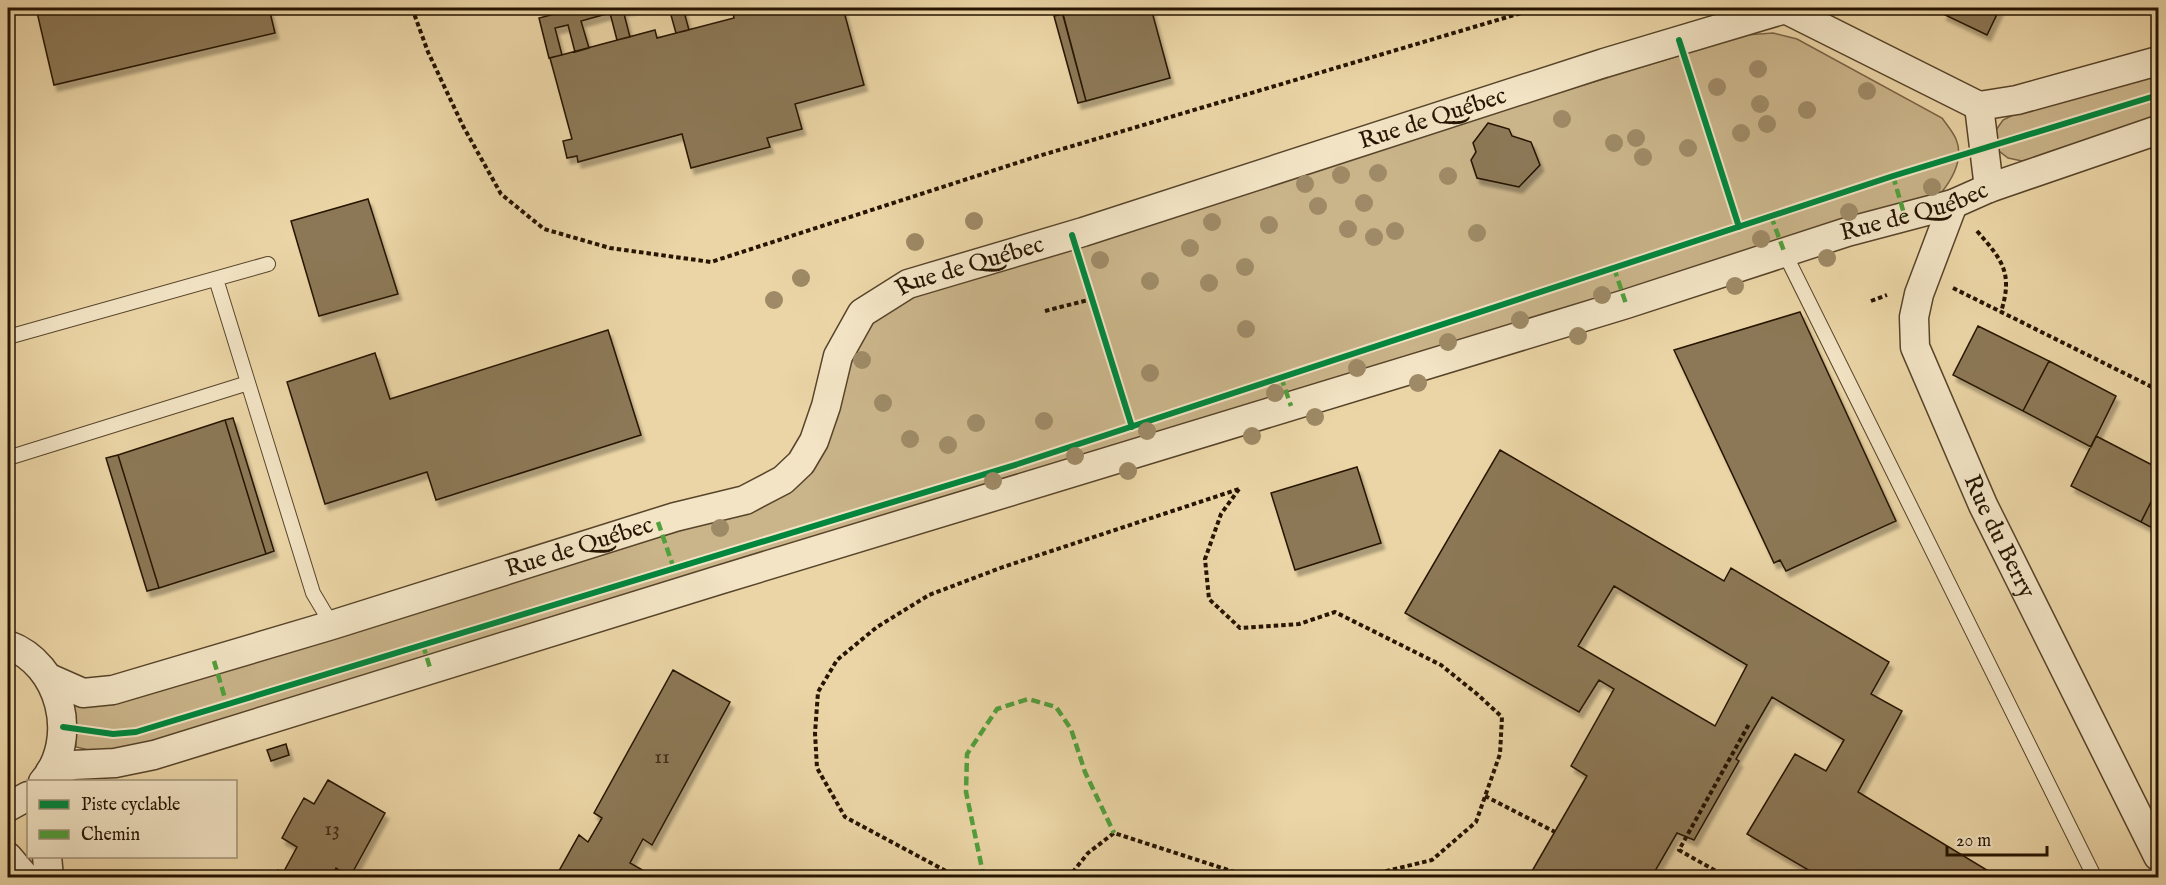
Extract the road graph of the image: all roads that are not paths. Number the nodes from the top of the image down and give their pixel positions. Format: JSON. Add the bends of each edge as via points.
{"nodes":[{"id":1,"x":1783,"y":8,"type":"edge"},
{"id":2,"x":2158,"y":61,"type":"edge"},
{"id":3,"x":1979,"y":106,"type":"junction"},
{"id":4,"x":2158,"y":130,"type":"edge"},
{"id":5,"x":1989,"y":188,"type":"junction"},
{"id":6,"x":1953,"y":204,"type":"junction"},
{"id":7,"x":1785,"y":254,"type":"junction"},
{"id":8,"x":268,"y":264,"type":"dead end"},
{"id":9,"x":216,"y":279,"type":"junction"},
{"id":10,"x":8,"y":337,"type":"edge"},
{"id":11,"x":248,"y":383,"type":"junction"},
{"id":12,"x":8,"y":458,"type":"edge"},
{"id":13,"x":332,"y":625,"type":"junction"},
{"id":14,"x":8,"y":645,"type":"edge"},
{"id":15,"x":49,"y":678,"type":"junction"},
{"id":16,"x":43,"y":780,"type":"edge"},
{"id":17,"x":46,"y":780,"type":"edge"},
{"id":18,"x":27,"y":793,"type":"edge"},
{"id":19,"x":8,"y":807,"type":"edge"},
{"id":20,"x":2158,"y":856,"type":"edge"},
{"id":21,"x":8,"y":857,"type":"edge"},
{"id":22,"x":47,"y":858,"type":"edge"},
{"id":23,"x":26,"y":878,"type":"edge"},
{"id":24,"x":49,"y":878,"type":"edge"},
{"id":25,"x":2095,"y":878,"type":"edge"}],
"edges":[{"from":1,"to":3,"type":"street","name":"Rue de Québec"},
{"from":1,"to":13,"type":"street","name":"Rue de Québec","via":[[1083,232],[908,284],[862,312],[838,356],[814,441],[801,463],[783,480],[745,500],[675,517]]},
{"from":2,"to":3,"type":"street","via":[[2018,100]]},
{"from":3,"to":5,"type":"street"},
{"from":4,"to":5,"type":"street","name":"Rue de Québec"},
{"from":5,"to":6,"type":"street","name":"Rue de Québec"},
{"from":6,"to":7,"type":"street","name":"Rue de Québec","via":[[1847,232]]},
{"from":6,"to":20,"type":"street","name":"Rue du Berry","via":[[1919,294],[1914,317],[1915,347],[1983,505]]},
{"from":7,"to":17,"type":"street","name":"Rue de Québec","via":[[154,756],[73,765]]},
{"from":7,"to":25,"type":"lane"},
{"from":8,"to":9,"type":"lane"},
{"from":9,"to":10,"type":"lane"},
{"from":9,"to":11,"type":"lane"},
{"from":11,"to":12,"type":"lane"},
{"from":11,"to":13,"type":"lane","via":[[313,593]]},
{"from":13,"to":15,"type":"street","name":"Rue de Québec","via":[[112,690],[83,693]]},
{"from":14,"to":15,"type":"street","via":[[34,661]]},
{"from":15,"to":16,"type":"street","via":[[59,702],[63,727],[60,750]]},
{"from":18,"to":19,"type":"street","name":"Rue de Québec"},
{"from":21,"to":23,"type":"street"},
{"from":22,"to":24,"type":"street"}]}
